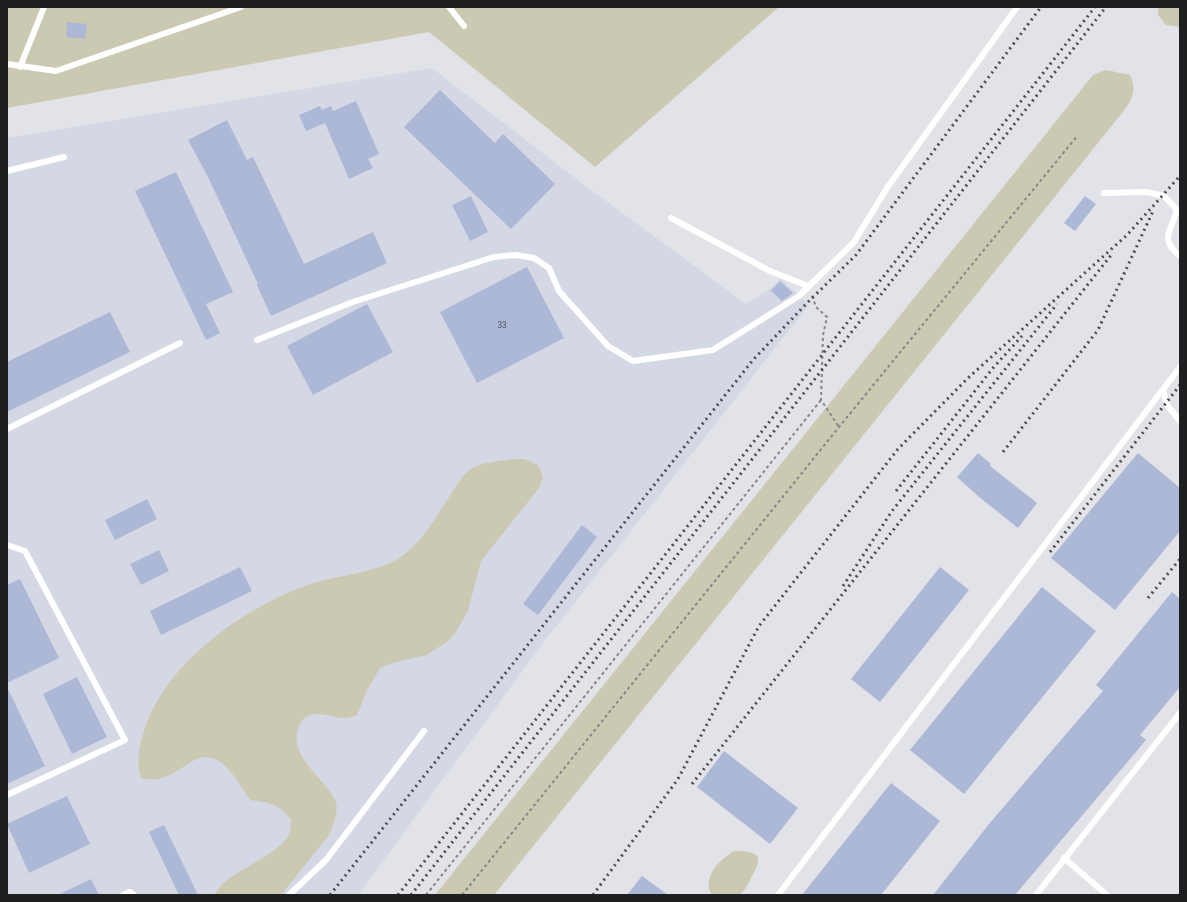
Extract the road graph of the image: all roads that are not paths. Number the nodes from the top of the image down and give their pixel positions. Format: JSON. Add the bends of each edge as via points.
{"nodes":[{"id":1,"x":44,"y":7,"type":"edge"},
{"id":2,"x":242,"y":7,"type":"edge"},
{"id":3,"x":449,"y":7,"type":"edge"},
{"id":4,"x":1017,"y":7,"type":"edge"},
{"id":5,"x":464,"y":26,"type":"dead end"},
{"id":6,"x":7,"y":64,"type":"edge"},
{"id":7,"x":20,"y":66,"type":"junction"},
{"id":8,"x":64,"y":157,"type":"dead end"},
{"id":9,"x":7,"y":171,"type":"edge"},
{"id":10,"x":1104,"y":193,"type":"dead end"},
{"id":11,"x":671,"y":218,"type":"dead end"},
{"id":12,"x":1180,"y":256,"type":"edge"},
{"id":13,"x":808,"y":286,"type":"junction"},
{"id":14,"x":257,"y":340,"type":"dead end"},
{"id":15,"x":180,"y":343,"type":"dead end"},
{"id":16,"x":1180,"y":367,"type":"edge"},
{"id":17,"x":1163,"y":390,"type":"junction"},
{"id":18,"x":1180,"y":421,"type":"edge"},
{"id":19,"x":7,"y":429,"type":"edge"},
{"id":20,"x":7,"y":544,"type":"edge"},
{"id":21,"x":1180,"y":713,"type":"edge"},
{"id":22,"x":424,"y":731,"type":"dead end"},
{"id":23,"x":7,"y":794,"type":"edge"},
{"id":24,"x":1064,"y":858,"type":"junction"},
{"id":25,"x":123,"y":895,"type":"edge"},
{"id":26,"x":134,"y":895,"type":"edge"},
{"id":27,"x":288,"y":895,"type":"edge"},
{"id":28,"x":778,"y":895,"type":"edge"},
{"id":29,"x":1036,"y":895,"type":"edge"},
{"id":30,"x":1107,"y":895,"type":"edge"}],
"edges":[{"from":1,"to":7,"type":"lane"},
{"from":2,"to":7,"type":"lane","via":[[56,71]]},
{"from":3,"to":5,"type":"lane"},
{"from":4,"to":13,"type":"lane","via":[[887,188],[854,242]]},
{"from":6,"to":7,"type":"lane"},
{"from":8,"to":9,"type":"lane"},
{"from":10,"to":12,"type":"lane","via":[[1147,192],[1164,196],[1177,210],[1167,236],[1170,248]]},
{"from":11,"to":13,"type":"lane","via":[[770,271]]},
{"from":13,"to":14,"type":"lane","via":[[799,296],[713,350],[633,361],[608,346],[559,291],[549,268],[534,258],[516,255],[494,257],[353,302]]},
{"from":15,"to":19,"type":"lane"},
{"from":16,"to":17,"type":"lane"},
{"from":17,"to":18,"type":"lane","via":[[1167,405]]},
{"from":17,"to":28,"type":"lane"},
{"from":20,"to":23,"type":"lane","via":[[25,552],[125,740]]},
{"from":21,"to":24,"type":"lane"},
{"from":22,"to":27,"type":"lane","via":[[326,860]]},
{"from":24,"to":29,"type":"lane"},
{"from":24,"to":30,"type":"lane"},
{"from":25,"to":26,"type":"lane","via":[[130,892]]}]}
